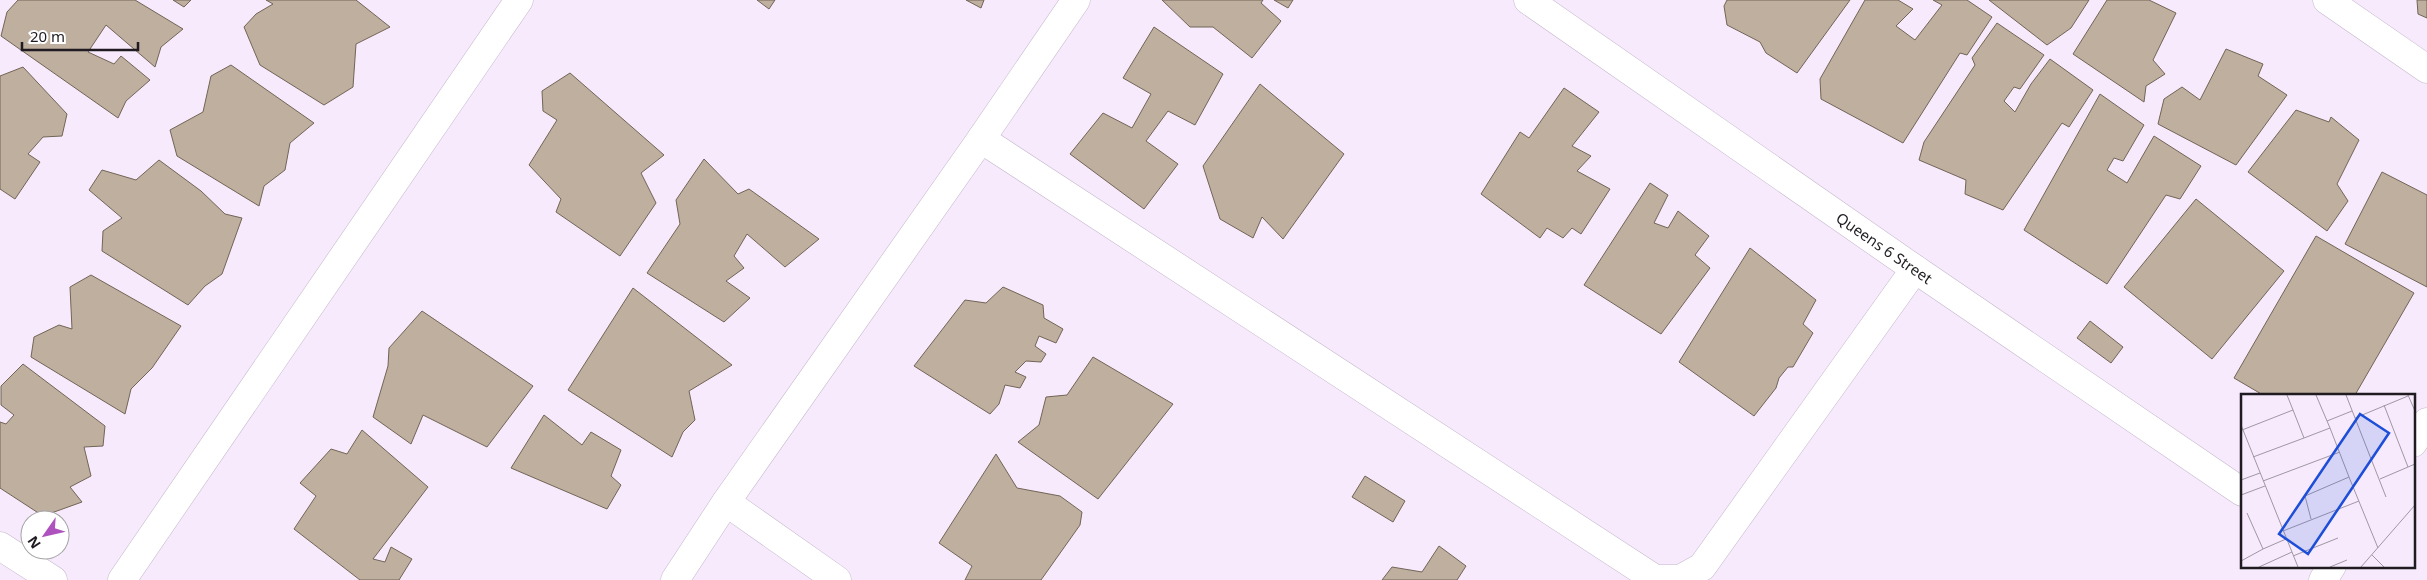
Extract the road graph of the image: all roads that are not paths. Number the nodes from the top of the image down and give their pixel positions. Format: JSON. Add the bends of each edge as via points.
{"nodes":[{"id":1,"x":519,"y":0,"type":"edge"},
{"id":2,"x":1076,"y":0,"type":"edge"},
{"id":3,"x":1528,"y":0,"type":"edge"},
{"id":4,"x":2327,"y":0,"type":"edge"},
{"id":5,"x":2427,"y":69,"type":"edge"},
{"id":6,"x":981,"y":138,"type":"junction"},
{"id":7,"x":1915,"y":269,"type":"junction"},
{"id":8,"x":2241,"y":491,"type":"edge"},
{"id":9,"x":726,"y":502,"type":"junction"},
{"id":10,"x":0,"y":546,"type":"edge"},
{"id":11,"x":2331,"y":568,"type":"edge"},
{"id":12,"x":53,"y":580,"type":"edge"},
{"id":13,"x":122,"y":580,"type":"edge"},
{"id":14,"x":675,"y":580,"type":"edge"},
{"id":15,"x":837,"y":580,"type":"edge"},
{"id":16,"x":2323,"y":580,"type":"edge"}],
"edges":[{"from":1,"to":13,"type":"street"},
{"from":2,"to":6,"type":"street"},
{"from":3,"to":7,"type":"street","name":"Queens 6 Street"},
{"from":4,"to":5,"type":"street"},
{"from":6,"to":7,"type":"street","via":[[1655,579],[1680,579],[1702,567]]},
{"from":6,"to":9,"type":"street"},
{"from":7,"to":8,"type":"street","name":"Queens 6 Street"},
{"from":9,"to":14,"type":"street"},
{"from":9,"to":15,"type":"street"},
{"from":10,"to":12,"type":"street"},
{"from":11,"to":16,"type":"street"}]}
